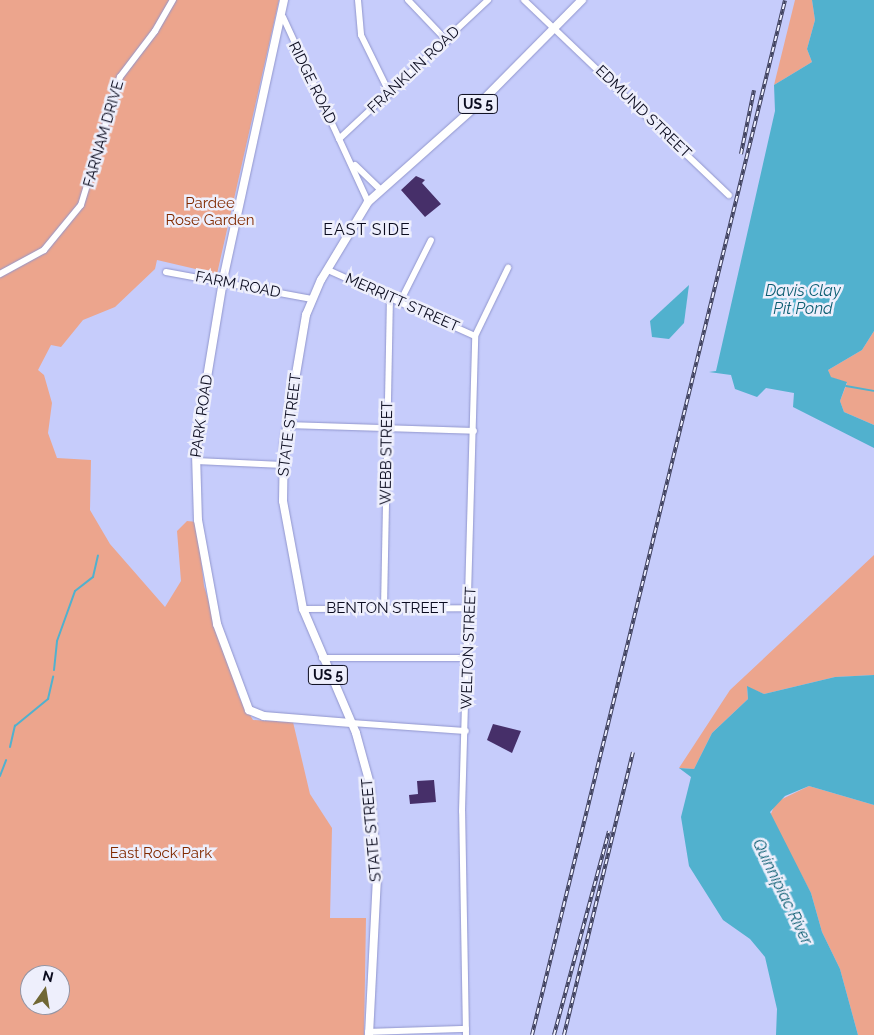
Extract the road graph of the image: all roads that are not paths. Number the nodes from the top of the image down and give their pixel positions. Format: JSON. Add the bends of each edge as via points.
{"nodes":[{"id":1,"x":173,"y":0,"type":"edge"},
{"id":2,"x":284,"y":0,"type":"edge"},
{"id":3,"x":358,"y":0,"type":"edge"},
{"id":4,"x":408,"y":0,"type":"edge"},
{"id":5,"x":488,"y":0,"type":"edge"},
{"id":6,"x":524,"y":0,"type":"edge"},
{"id":7,"x":582,"y":0,"type":"edge"},
{"id":8,"x":283,"y":16,"type":"junction"},
{"id":9,"x":555,"y":31,"type":"junction"},
{"id":10,"x":447,"y":40,"type":"junction"},
{"id":11,"x":390,"y":94,"type":"junction"},
{"id":12,"x":339,"y":139,"type":"junction"},
{"id":13,"x":353,"y":163,"type":"junction"},
{"id":14,"x":381,"y":190,"type":"junction"},
{"id":15,"x":729,"y":195,"type":"dead end"},
{"id":16,"x":368,"y":202,"type":"junction"},
{"id":17,"x":431,"y":240,"type":"dead end"},
{"id":18,"x":508,"y":268,"type":"dead end"},
{"id":19,"x":328,"y":270,"type":"junction"},
{"id":20,"x":166,"y":272,"type":"dead end"},
{"id":21,"x":0,"y":274,"type":"edge"},
{"id":22,"x":223,"y":283,"type":"junction"},
{"id":23,"x":390,"y":298,"type":"junction"},
{"id":24,"x":311,"y":299,"type":"junction"},
{"id":25,"x":400,"y":302,"type":"junction"},
{"id":26,"x":475,"y":336,"type":"junction"},
{"id":27,"x":287,"y":425,"type":"junction"},
{"id":28,"x":388,"y":428,"type":"junction"},
{"id":29,"x":474,"y":431,"type":"junction"},
{"id":30,"x":196,"y":461,"type":"junction"},
{"id":31,"x":283,"y":465,"type":"junction"},
{"id":32,"x":384,"y":608,"type":"junction"},
{"id":33,"x":470,"y":608,"type":"junction"},
{"id":34,"x":303,"y":610,"type":"junction"},
{"id":35,"x":321,"y":658,"type":"junction"},
{"id":36,"x":469,"y":658,"type":"junction"},
{"id":37,"x":351,"y":724,"type":"junction"},
{"id":38,"x":466,"y":731,"type":"junction"},
{"id":39,"x":466,"y":1032,"type":"edge"},
{"id":40,"x":369,"y":1033,"type":"edge"}],
"edges":[{"from":1,"to":21,"type":"street","name":"FARNAM DRIVE","via":[[120,77],[81,205],[44,250]]},
{"from":2,"to":8,"type":"main road","name":"RIDGE ROAD"},
{"from":3,"to":11,"type":"street","via":[[361,36]]},
{"from":4,"to":10,"type":"street"},
{"from":5,"to":10,"type":"street","name":"FRANKLIN ROAD"},
{"from":6,"to":9,"type":"street","name":"EDMUND STREET"},
{"from":7,"to":9,"type":"main road","name":"STATE STREET","number":"US 5"},
{"from":8,"to":12,"type":"street","name":"RIDGE ROAD"},
{"from":8,"to":22,"type":"main road","name":"PARK ROAD"},
{"from":9,"to":14,"type":"main road","name":"STATE STREET","number":"US 5"},
{"from":9,"to":15,"type":"street","name":"EDMUND STREET"},
{"from":10,"to":11,"type":"street","name":"FRANKLIN ROAD"},
{"from":11,"to":12,"type":"street","name":"FRANKLIN ROAD"},
{"from":12,"to":13,"type":"street","name":"RIDGE ROAD"},
{"from":13,"to":14,"type":"street","name":"RIDGE ROAD"},
{"from":13,"to":16,"type":"street","name":"RIDGE ROAD"},
{"from":14,"to":16,"type":"main road","name":"STATE STREET","number":"US 5"},
{"from":16,"to":19,"type":"main road","name":"STATE STREET","number":"US 5"},
{"from":17,"to":25,"type":"street"},
{"from":18,"to":26,"type":"street","name":"WELTON STREET"},
{"from":19,"to":23,"type":"street","name":"MERRITT STREET"},
{"from":19,"to":24,"type":"main road","name":"STATE STREET","number":"US 5"},
{"from":20,"to":22,"type":"street","name":"FARM ROAD"},
{"from":22,"to":24,"type":"street","name":"FARM ROAD"},
{"from":22,"to":30,"type":"main road","name":"PARK ROAD"},
{"from":23,"to":25,"type":"street","name":"MERRITT STREET"},
{"from":23,"to":28,"type":"street","name":"WEBB STREET"},
{"from":24,"to":27,"type":"main road","name":"STATE STREET","number":"US 5"},
{"from":25,"to":26,"type":"street","name":"MERRITT STREET"},
{"from":26,"to":29,"type":"street","name":"WELTON STREET"},
{"from":27,"to":28,"type":"street"},
{"from":27,"to":31,"type":"main road","name":"STATE STREET","number":"US 5"},
{"from":28,"to":29,"type":"street"},
{"from":28,"to":32,"type":"street","name":"WEBB STREET"},
{"from":29,"to":33,"type":"street","name":"WELTON STREET"},
{"from":30,"to":31,"type":"street"},
{"from":30,"to":37,"type":"main road","name":"PARK ROAD","via":[[199,532],[211,599],[249,710],[264,716]]},
{"from":31,"to":34,"type":"main road","name":"STATE STREET","number":"US 5","via":[[286,524]]},
{"from":32,"to":33,"type":"street","name":"BENTON STREET"},
{"from":32,"to":34,"type":"street","name":"BENTON STREET"},
{"from":33,"to":36,"type":"street","name":"WELTON STREET"},
{"from":34,"to":35,"type":"main road","name":"STATE STREET","number":"US 5"},
{"from":35,"to":36,"type":"street"},
{"from":35,"to":37,"type":"main road","name":"STATE STREET","number":"US 5"},
{"from":36,"to":38,"type":"street","name":"WELTON STREET"},
{"from":37,"to":38,"type":"street"},
{"from":37,"to":40,"type":"main road","name":"STATE STREET","number":"US 5","via":[[368,774],[377,859]]},
{"from":38,"to":39,"type":"street","name":"WELTON STREET","via":[[462,874]]},
{"from":39,"to":40,"type":"street"}]}
